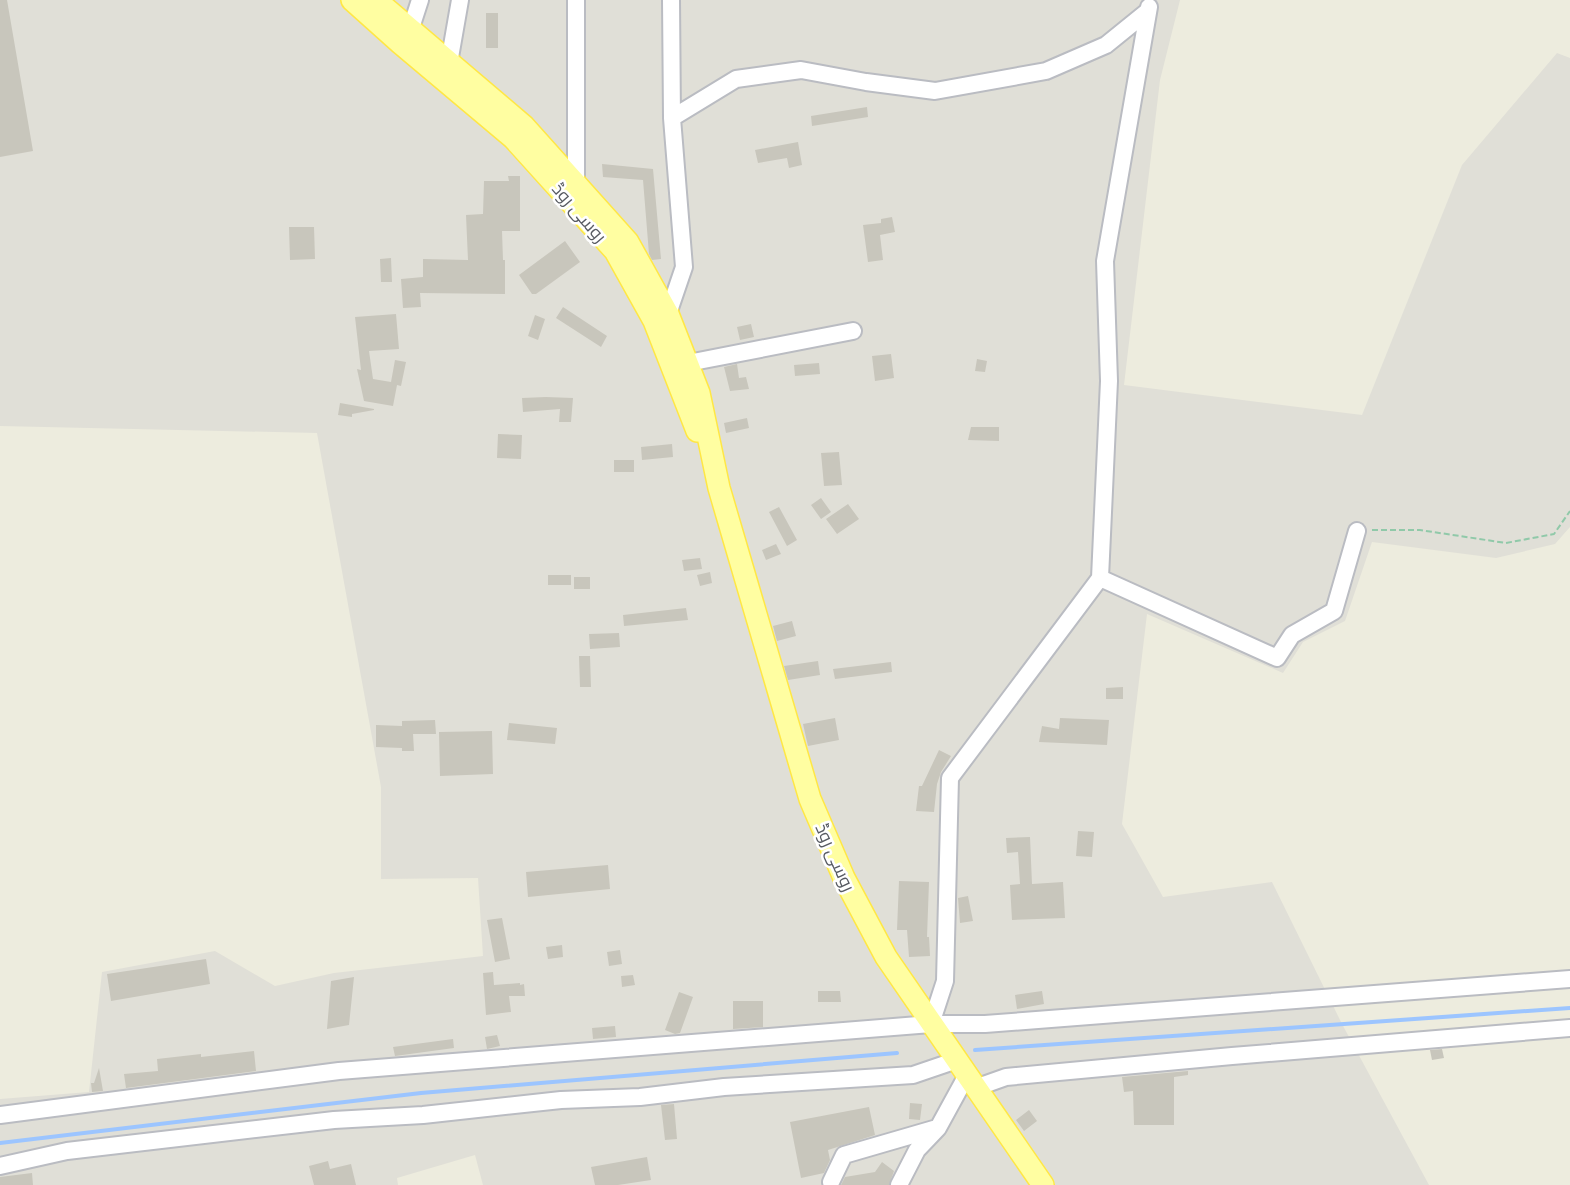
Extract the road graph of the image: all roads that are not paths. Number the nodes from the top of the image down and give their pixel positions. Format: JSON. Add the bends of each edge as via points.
{"nodes":[{"id":1,"x":352,"y":0,"type":"edge"},
{"id":2,"x":376,"y":0,"type":"edge"},
{"id":3,"x":420,"y":0,"type":"edge"},
{"id":4,"x":460,"y":0,"type":"edge"},
{"id":5,"x":576,"y":0,"type":"edge"},
{"id":6,"x":671,"y":0,"type":"edge"},
{"id":7,"x":1149,"y":5,"type":"edge"},
{"id":8,"x":410,"y":31,"type":"junction"},
{"id":9,"x":449,"y":63,"type":"junction"},
{"id":10,"x":672,"y":118,"type":"junction"},
{"id":11,"x":576,"y":183,"type":"junction"},
{"id":12,"x":668,"y":314,"type":"junction"},
{"id":13,"x":853,"y":331,"type":"dead end"},
{"id":14,"x":688,"y":363,"type":"junction"},
{"id":15,"x":719,"y":488,"type":"junction"},
{"id":16,"x":1357,"y":531,"type":"road end"},
{"id":17,"x":1100,"y":578,"type":"junction"},
{"id":18,"x":1570,"y":979,"type":"edge"},
{"id":19,"x":931,"y":1024,"type":"junction"},
{"id":20,"x":1570,"y":1029,"type":"edge"},
{"id":21,"x":966,"y":1074,"type":"junction"},
{"id":22,"x":0,"y":1115,"type":"edge"},
{"id":23,"x":938,"y":1128,"type":"junction"},
{"id":24,"x":1,"y":1166,"type":"edge"},
{"id":25,"x":831,"y":1182,"type":"dead end"},
{"id":26,"x":899,"y":1185,"type":"edge"},
{"id":27,"x":1043,"y":1185,"type":"edge"}],
"edges":[{"from":1,"to":15,"type":"main road","name":"روسی روڈ","via":[[513,138],[615,251],[654,321]]},
{"from":2,"to":8,"type":"main road","name":"روسی روڈ"},
{"from":3,"to":8,"type":"street"},
{"from":4,"to":9,"type":"street"},
{"from":5,"to":11,"type":"street"},
{"from":6,"to":10,"type":"street"},
{"from":7,"to":10,"type":"street","via":[[1106,45],[1046,71],[935,91],[801,70],[736,79]]},
{"from":7,"to":17,"type":"street","via":[[1105,261],[1109,381]]},
{"from":8,"to":9,"type":"main road","name":"روسی روڈ"},
{"from":9,"to":11,"type":"main road","name":"روسی روڈ","via":[[525,126]]},
{"from":10,"to":12,"type":"street","via":[[684,267]]},
{"from":11,"to":12,"type":"main road","name":"روسی روڈ","via":[[628,242]]},
{"from":12,"to":14,"type":"main road","name":"روسی روڈ"},
{"from":13,"to":14,"type":"street"},
{"from":14,"to":15,"type":"main road","name":"روسی روڈ","via":[[699,393]]},
{"from":15,"to":19,"type":"main road","name":"روسی روڈ","via":[[810,799],[844,878],[886,957]]},
{"from":16,"to":17,"type":"street","via":[[1334,611],[1292,635],[1277,658]]},
{"from":17,"to":19,"type":"street","via":[[951,778],[945,981]]},
{"from":18,"to":19,"type":"street","via":[[985,1024]]},
{"from":19,"to":21,"type":"main road","name":"روسی روڈ"},
{"from":19,"to":22,"type":"street","via":[[339,1071]]},
{"from":20,"to":21,"type":"street","via":[[1006,1077]]},
{"from":21,"to":23,"type":"street"},
{"from":21,"to":24,"type":"street","via":[[724,1087],[334,1120],[67,1151]]},
{"from":21,"to":27,"type":"main road","name":"روسی روڈ"},
{"from":23,"to":25,"type":"street","via":[[844,1155]]},
{"from":23,"to":26,"type":"street","via":[[917,1150]]}]}
